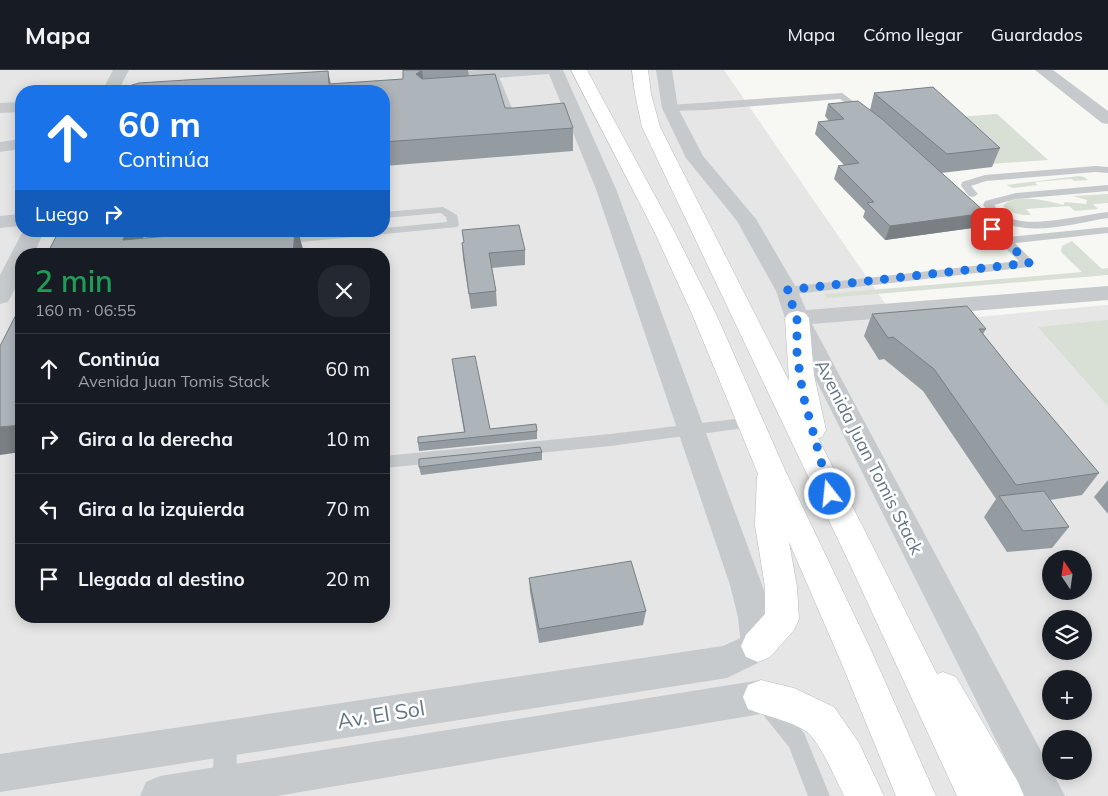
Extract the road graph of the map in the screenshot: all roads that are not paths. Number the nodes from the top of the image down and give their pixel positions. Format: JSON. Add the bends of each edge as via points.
{"nodes":[{"id":1,"x":121,"y":70,"type":"edge"},
{"id":2,"x":547,"y":70,"type":"edge"},
{"id":3,"x":555,"y":70,"type":"edge"},
{"id":4,"x":579,"y":70,"type":"edge"},
{"id":5,"x":640,"y":70,"type":"edge"},
{"id":6,"x":664,"y":70,"type":"edge"},
{"id":7,"x":1043,"y":70,"type":"edge"},
{"id":8,"x":494,"y":74,"type":"junction"},
{"id":9,"x":417,"y":79,"type":"edge"},
{"id":10,"x":113,"y":85,"type":"edge"},
{"id":11,"x":15,"y":107,"type":"edge"},
{"id":12,"x":0,"y":108,"type":"edge"},
{"id":13,"x":670,"y":108,"type":"junction"},
{"id":14,"x":1108,"y":119,"type":"edge"},
{"id":15,"x":875,"y":122,"type":"edge"},
{"id":16,"x":514,"y":126,"type":"edge"},
{"id":17,"x":15,"y":145,"type":"edge"},
{"id":18,"x":0,"y":147,"type":"edge"},
{"id":19,"x":1108,"y":172,"type":"edge"},
{"id":20,"x":985,"y":178,"type":"junction"},
{"id":21,"x":1097,"y":178,"type":"junction"},
{"id":22,"x":959,"y":181,"type":"dead end"},
{"id":23,"x":996,"y":186,"type":"junction"},
{"id":24,"x":1108,"y":187,"type":"edge"},
{"id":25,"x":973,"y":194,"type":"junction"},
{"id":26,"x":960,"y":199,"type":"edge"},
{"id":27,"x":1001,"y":200,"type":"junction"},
{"id":28,"x":390,"y":214,"type":"edge"},
{"id":29,"x":1108,"y":215,"type":"edge"},
{"id":30,"x":15,"y":221,"type":"edge"},
{"id":31,"x":0,"y":222,"type":"edge"},
{"id":32,"x":390,"y":230,"type":"edge"},
{"id":33,"x":1108,"y":230,"type":"edge"},
{"id":34,"x":319,"y":237,"type":"edge"},
{"id":35,"x":1005,"y":241,"type":"junction"},
{"id":36,"x":264,"y":242,"type":"edge"},
{"id":37,"x":15,"y":268,"type":"edge"},
{"id":38,"x":1108,"y":292,"type":"edge"},
{"id":39,"x":0,"y":297,"type":"edge"},
{"id":40,"x":792,"y":304,"type":"junction"},
{"id":41,"x":752,"y":422,"type":"junction"},
{"id":42,"x":691,"y":429,"type":"junction"},
{"id":43,"x":390,"y":461,"type":"edge"},
{"id":44,"x":771,"y":470,"type":"junction"},
{"id":45,"x":830,"y":494,"type":"junction"},
{"id":46,"x":868,"y":569,"type":"junction"},
{"id":47,"x":758,"y":646,"type":"junction"},
{"id":48,"x":761,"y":697,"type":"junction"},
{"id":49,"x":226,"y":738,"type":"junction"},
{"id":50,"x":0,"y":773,"type":"edge"},
{"id":51,"x":224,"y":786,"type":"junction"},
{"id":52,"x":160,"y":796,"type":"edge"},
{"id":53,"x":819,"y":796,"type":"edge"},
{"id":54,"x":864,"y":796,"type":"edge"},
{"id":55,"x":916,"y":796,"type":"edge"},
{"id":56,"x":977,"y":796,"type":"edge"},
{"id":57,"x":1004,"y":796,"type":"edge"},
{"id":58,"x":1045,"y":796,"type":"edge"}],
"edges":[{"from":1,"to":10,"type":"street"},
{"from":2,"to":8,"type":"street"},
{"from":3,"to":42,"type":"street","via":[[606,189]]},
{"from":4,"to":41,"type":"main road","via":[[664,232]]},
{"from":5,"to":45,"type":"main road","via":[[651,127]]},
{"from":6,"to":13,"type":"street","name":"Avenida Juan Tomis Stack"},
{"from":7,"to":14,"type":"street"},
{"from":8,"to":9,"type":"street"},
{"from":8,"to":16,"type":"lane","via":[[495,91]]},
{"from":11,"to":12,"type":"street"},
{"from":13,"to":15,"type":"lane","via":[[842,96]]},
{"from":13,"to":40,"type":"street","name":"Avenida Juan Tomis Stack","via":[[695,158],[746,218]]},
{"from":17,"to":18,"type":"street"},
{"from":19,"to":20,"type":"lane","via":[[1096,169]]},
{"from":19,"to":21,"type":"lane"},
{"from":20,"to":22,"type":"lane"},
{"from":20,"to":25,"type":"lane","via":[[966,184]]},
{"from":21,"to":23,"type":"lane","via":[[1093,182],[1012,190]]},
{"from":21,"to":24,"type":"lane"},
{"from":23,"to":25,"type":"lane","via":[[974,184],[970,189]]},
{"from":23,"to":27,"type":"lane","via":[[1004,192],[1005,197]]},
{"from":24,"to":27,"type":"lane"},
{"from":25,"to":27,"type":"lane","via":[[988,200]]},
{"from":26,"to":35,"type":"lane"},
{"from":27,"to":29,"type":"lane","via":[[989,203],[990,209],[1003,219],[1020,224]]},
{"from":28,"to":32,"type":"lane","via":[[443,210],[451,215],[453,225]]},
{"from":30,"to":31,"type":"street"},
{"from":33,"to":35,"type":"lane"},
{"from":34,"to":36,"type":"lane"},
{"from":35,"to":40,"type":"lane","via":[[1029,263]]},
{"from":37,"to":39,"type":"street"},
{"from":38,"to":40,"type":"street"},
{"from":40,"to":45,"type":"main road","via":[[803,395]]},
{"from":40,"to":58,"type":"street","name":"Avenida Juan Tomis Stack"},
{"from":41,"to":42,"type":"lane"},
{"from":41,"to":44,"type":"main road"},
{"from":42,"to":43,"type":"lane"},
{"from":42,"to":47,"type":"street","via":[[746,585]]},
{"from":44,"to":47,"type":"main road","via":[[770,525],[781,587],[782,619]]},
{"from":44,"to":55,"type":"main road"},
{"from":45,"to":46,"type":"main road"},
{"from":46,"to":56,"type":"main road"},
{"from":46,"to":57,"type":"main road","via":[[964,724]]},
{"from":47,"to":49,"type":"street","name":"Av. El Sol","via":[[727,662]]},
{"from":48,"to":51,"type":"street"},
{"from":48,"to":53,"type":"lane","via":[[797,740]]},
{"from":48,"to":54,"type":"main road","via":[[794,706],[821,720],[846,756]]},
{"from":49,"to":50,"type":"street","name":"Av. El Sol"},
{"from":49,"to":51,"type":"lane"},
{"from":51,"to":52,"type":"street"}]}
